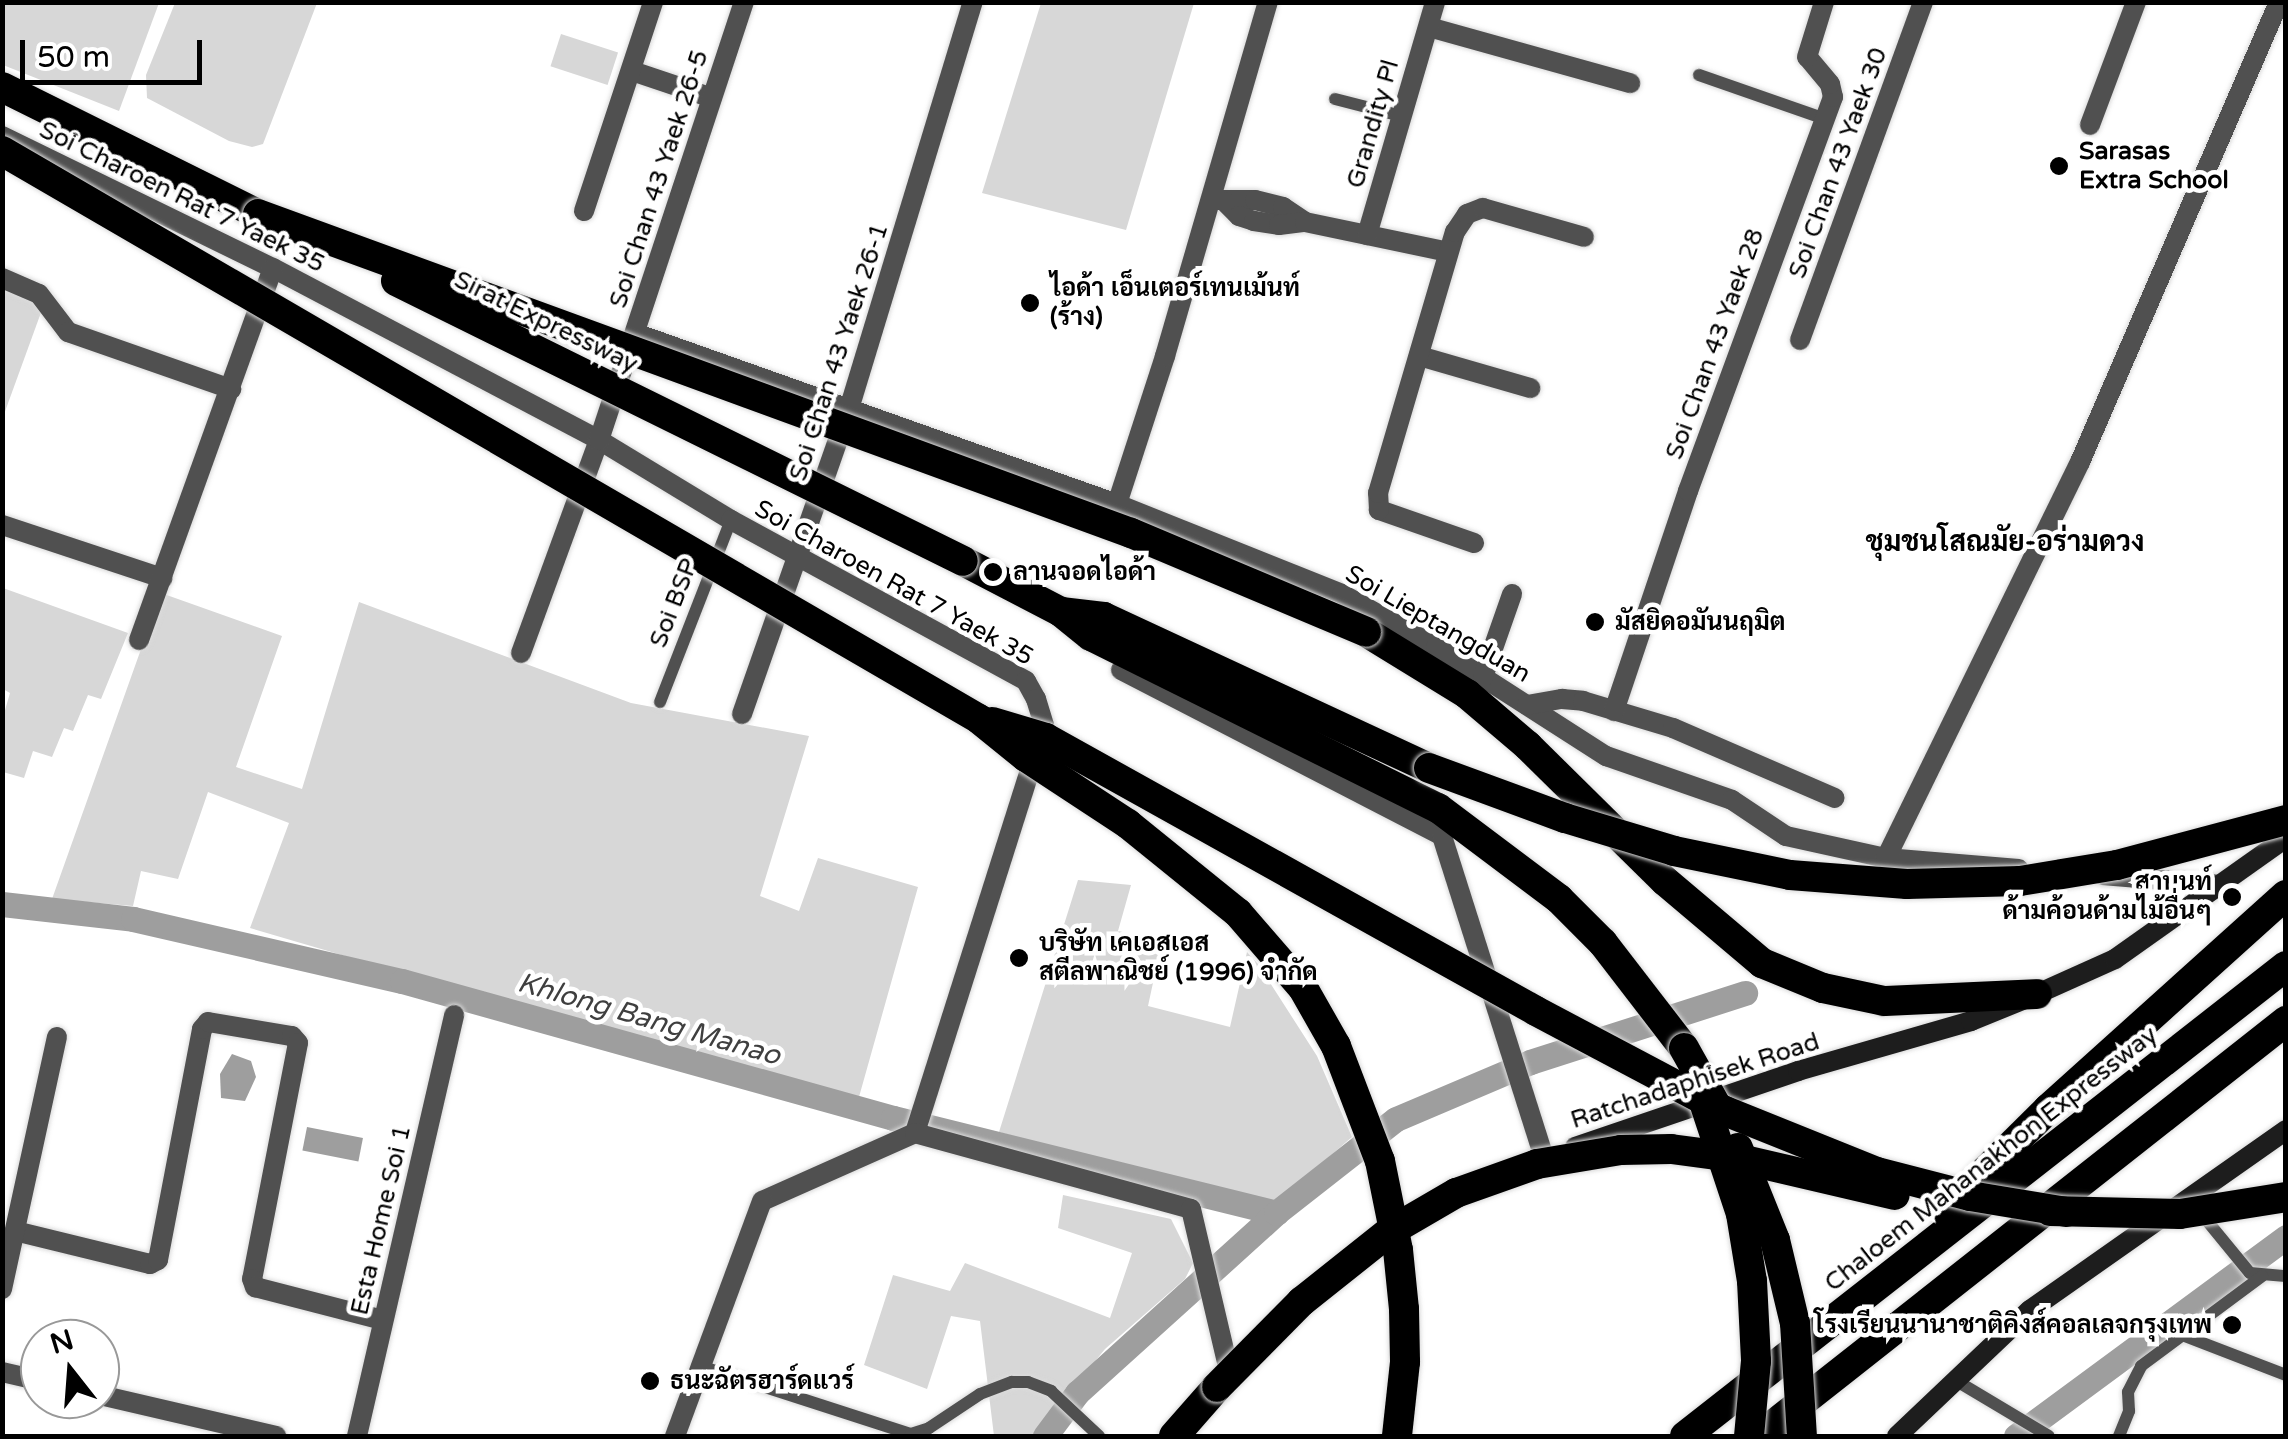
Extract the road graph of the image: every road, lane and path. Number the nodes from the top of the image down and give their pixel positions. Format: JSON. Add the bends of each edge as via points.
{"nodes":[{"id":1,"x":653,"y":2,"type":"edge"},
{"id":2,"x":744,"y":2,"type":"edge"},
{"id":3,"x":974,"y":2,"type":"edge"},
{"id":4,"x":1268,"y":2,"type":"edge"},
{"id":5,"x":1435,"y":2,"type":"edge"},
{"id":6,"x":1824,"y":2,"type":"edge"},
{"id":7,"x":1923,"y":2,"type":"edge"},
{"id":8,"x":2136,"y":2,"type":"edge"},
{"id":9,"x":2279,"y":2,"type":"edge"},
{"id":10,"x":1428,"y":27,"type":"junction"},
{"id":11,"x":632,"y":71,"type":"junction"},
{"id":12,"x":1699,"y":76,"type":"dead end"},
{"id":13,"x":1630,"y":83,"type":"dead end"},
{"id":14,"x":2,"y":87,"type":"edge"},
{"id":15,"x":712,"y":98,"type":"junction"},
{"id":16,"x":1335,"y":99,"type":"dead end"},
{"id":17,"x":1400,"y":116,"type":"junction"},
{"id":18,"x":1825,"y":119,"type":"junction"},
{"id":19,"x":2090,"y":125,"type":"dead end"},
{"id":20,"x":2,"y":136,"type":"edge"},
{"id":21,"x":2,"y":151,"type":"edge"},
{"id":22,"x":1219,"y":200,"type":"junction"},
{"id":23,"x":584,"y":211,"type":"dead end"},
{"id":24,"x":258,"y":214,"type":"junction"},
{"id":25,"x":1367,"y":235,"type":"junction"},
{"id":26,"x":1584,"y":237,"type":"dead end"},
{"id":27,"x":1448,"y":252,"type":"junction"},
{"id":28,"x":273,"y":268,"type":"junction"},
{"id":29,"x":2,"y":278,"type":"edge"},
{"id":30,"x":635,"y":333,"type":"junction"},
{"id":31,"x":1800,"y":340,"type":"dead end"},
{"id":32,"x":1419,"y":356,"type":"junction"},
{"id":33,"x":1530,"y":388,"type":"dead end"},
{"id":34,"x":231,"y":389,"type":"junction"},
{"id":35,"x":849,"y":409,"type":"junction"},
{"id":36,"x":600,"y":440,"type":"junction"},
{"id":37,"x":1117,"y":504,"type":"junction"},
{"id":38,"x":731,"y":520,"type":"junction"},
{"id":39,"x":2,"y":525,"type":"edge"},
{"id":40,"x":1474,"y":543,"type":"dead end"},
{"id":41,"x":797,"y":557,"type":"junction"},
{"id":42,"x":162,"y":578,"type":"junction"},
{"id":43,"x":1512,"y":594,"type":"dead end"},
{"id":44,"x":1061,"y":612,"type":"junction"},
{"id":45,"x":139,"y":640,"type":"dead end"},
{"id":46,"x":521,"y":653,"type":"dead end"},
{"id":47,"x":1122,"y":670,"type":"dead end"},
{"id":48,"x":1482,"y":677,"type":"junction"},
{"id":49,"x":660,"y":702,"type":"dead end"},
{"id":50,"x":1527,"y":706,"type":"junction"},
{"id":51,"x":1614,"y":711,"type":"junction"},
{"id":52,"x":742,"y":714,"type":"dead end"},
{"id":53,"x":979,"y":718,"type":"junction"},
{"id":54,"x":1836,"y":798,"type":"dead end"},
{"id":55,"x":2286,"y":820,"type":"edge"},
{"id":56,"x":2286,"y":838,"type":"edge"},
{"id":57,"x":1886,"y":858,"type":"junction"},
{"id":58,"x":2223,"y":885,"type":"junction"},
{"id":59,"x":2286,"y":895,"type":"edge"},
{"id":60,"x":2286,"y":966,"type":"edge"},
{"id":61,"x":2037,"y":994,"type":"junction"},
{"id":62,"x":454,"y":1015,"type":"dead end"},
{"id":63,"x":2286,"y":1021,"type":"edge"},
{"id":64,"x":57,"y":1037,"type":"dead end"},
{"id":65,"x":1684,"y":1048,"type":"junction"},
{"id":66,"x":918,"y":1125,"type":"junction"},
{"id":67,"x":2286,"y":1130,"type":"edge"},
{"id":68,"x":1544,"y":1158,"type":"junction"},
{"id":69,"x":2188,"y":1198,"type":"junction"},
{"id":70,"x":2286,"y":1198,"type":"edge"},
{"id":71,"x":2067,"y":1212,"type":"junction"},
{"id":72,"x":15,"y":1231,"type":"junction"},
{"id":73,"x":2256,"y":1275,"type":"junction"},
{"id":74,"x":2286,"y":1276,"type":"edge"},
{"id":75,"x":2,"y":1289,"type":"edge"},
{"id":76,"x":1863,"y":1295,"type":"junction"},
{"id":77,"x":383,"y":1320,"type":"junction"},
{"id":78,"x":2182,"y":1334,"type":"junction"},
{"id":79,"x":1227,"y":1363,"type":"junction"},
{"id":80,"x":700,"y":1366,"type":"junction"},
{"id":81,"x":2286,"y":1375,"type":"edge"},
{"id":82,"x":1955,"y":1380,"type":"junction"},
{"id":83,"x":1746,"y":1386,"type":"junction"},
{"id":84,"x":120,"y":1400,"type":"edge"},
{"id":85,"x":1094,"y":1432,"type":"edge"},
{"id":86,"x":276,"y":1436,"type":"edge"},
{"id":87,"x":357,"y":1436,"type":"edge"},
{"id":88,"x":675,"y":1436,"type":"edge"},
{"id":89,"x":1161,"y":1436,"type":"edge"},
{"id":90,"x":1174,"y":1436,"type":"edge"},
{"id":91,"x":1396,"y":1436,"type":"edge"},
{"id":92,"x":1662,"y":1436,"type":"edge"},
{"id":93,"x":1686,"y":1436,"type":"edge"},
{"id":94,"x":1750,"y":1436,"type":"edge"},
{"id":95,"x":1759,"y":1436,"type":"edge"},
{"id":96,"x":1802,"y":1436,"type":"edge"},
{"id":97,"x":1897,"y":1436,"type":"edge"},
{"id":98,"x":2048,"y":1436,"type":"edge"},
{"id":99,"x":2118,"y":1436,"type":"edge"}],
"edges":[{"from":1,"to":11,"type":"street"},
{"from":2,"to":15,"type":"street","name":"Soi Chan 43 Yaek 26-5"},
{"from":3,"to":35,"type":"street","name":"Soi Chan 43 Yaek 26-1"},
{"from":4,"to":22,"type":"street"},
{"from":5,"to":10,"type":"street","name":"Grandity Pl"},
{"from":6,"to":18,"type":"street","name":"Soi Chan 43 Yaek 28","via":[[1807,57],[1832,91]]},
{"from":7,"to":31,"type":"street","name":"Soi Chan 43 Yaek 30"},
{"from":8,"to":19,"type":"street"},
{"from":9,"to":57,"type":"street","via":[[2080,462]]},
{"from":10,"to":13,"type":"street"},
{"from":10,"to":17,"type":"street","name":"Grandity Pl"},
{"from":11,"to":15,"type":"street"},
{"from":11,"to":23,"type":"street"},
{"from":12,"to":18,"type":"lane"},
{"from":14,"to":24,"type":"highway","name":"Sirat Expressway"},
{"from":15,"to":30,"type":"street","name":"Soi Chan 43 Yaek 26-5"},
{"from":16,"to":17,"type":"lane"},
{"from":17,"to":25,"type":"street","name":"Grandity Pl"},
{"from":18,"to":51,"type":"street","name":"Soi Chan 43 Yaek 28"},
{"from":20,"to":28,"type":"street","name":"Soi Charoen Rat 7 Yaek 35"},
{"from":21,"to":53,"type":"highway","bridge":true},
{"from":22,"to":25,"type":"street","via":[[1256,200],[1306,222]]},
{"from":22,"to":37,"type":"street"},
{"from":24,"to":44,"type":"highway","name":"Sirat Expressway","bridge":true},
{"from":24,"to":61,"type":"highway","bridge":true,"via":[[1113,526],[1366,632],[1467,694],[1664,881],[1762,962],[1823,988],[1884,1001]]},
{"from":25,"to":27,"type":"street"},
{"from":26,"to":27,"type":"street","via":[[1483,208],[1460,222]]},
{"from":27,"to":32,"type":"street"},
{"from":28,"to":34,"type":"street"},
{"from":28,"to":36,"type":"street","name":"Soi Charoen Rat 7 Yaek 35"},
{"from":29,"to":34,"type":"street","via":[[40,294],[68,332]]},
{"from":30,"to":35,"type":"street","name":"Soi Lieptangduan"},
{"from":30,"to":36,"type":"street","name":"Soi Chan 43 Yaek 26-5"},
{"from":32,"to":33,"type":"street"},
{"from":32,"to":40,"type":"street","via":[[1378,493],[1379,510]]},
{"from":34,"to":42,"type":"street"},
{"from":35,"to":37,"type":"street","name":"Soi Lieptangduan"},
{"from":35,"to":41,"type":"street","name":"Soi Chan 43 Yaek 26-1"},
{"from":36,"to":38,"type":"street","name":"Soi Charoen Rat 7 Yaek 35"},
{"from":36,"to":46,"type":"street","name":"Soi Chan 43 Yaek 26-5"},
{"from":37,"to":48,"type":"street","name":"Soi Lieptangduan","via":[[1342,594]]},
{"from":38,"to":41,"type":"street","name":"Soi Charoen Rat 7 Yaek 35"},
{"from":38,"to":49,"type":"lane","name":"Soi BSP"},
{"from":39,"to":42,"type":"street"},
{"from":41,"to":52,"type":"street","name":"Soi Chan 43 Yaek 26-1"},
{"from":41,"to":66,"type":"street","name":"Soi Charoen Rat 7 Yaek 35","via":[[1026,681],[1044,726]]},
{"from":42,"to":45,"type":"street"},
{"from":43,"to":48,"type":"street"},
{"from":44,"to":55,"type":"highway","bridge":true,"via":[[1104,617],[1430,768],[1564,818],[1674,851],[1790,875],[1906,884],[2020,881],[2117,866]]},
{"from":44,"to":65,"type":"highway","via":[[1091,636],[1438,808],[1503,854],[1603,943]]},
{"from":47,"to":68,"type":"street","via":[[1442,836]]},
{"from":48,"to":50,"type":"street","name":"Soi Lieptangduan"},
{"from":50,"to":51,"type":"street","via":[[1562,699]]},
{"from":50,"to":57,"type":"street","name":"Soi Lieptangduan","via":[[1606,756],[1732,800],[1786,836]]},
{"from":51,"to":54,"type":"street","via":[[1673,728]]},
{"from":53,"to":71,"type":"highway","bridge":true,"via":[[1046,738],[1726,1111],[1894,1176]]},
{"from":53,"to":91,"type":"highway","bridge":true,"via":[[1238,913],[1303,988],[1361,1102],[1390,1204],[1405,1336]]},
{"from":56,"to":58,"type":"main road","name":"Ratchadaphisek Road"},
{"from":57,"to":58,"type":"street","name":"Soi Lieptangduan"},
{"from":58,"to":61,"type":"main road","name":"Ratchadaphisek Road","via":[[2115,959]]},
{"from":59,"to":76,"type":"highway","via":[[2048,1109]]},
{"from":60,"to":76,"type":"highway","name":"Chaloem Mahanakhon Expressway"},
{"from":61,"to":68,"type":"main road","name":"Ratchadaphisek Road"},
{"from":62,"to":77,"type":"street","name":"Esta Home Soi 1"},
{"from":63,"to":95,"type":"highway"},
{"from":64,"to":72,"type":"street"},
{"from":65,"to":94,"type":"highway","bridge":true,"via":[[1722,1148],[1748,1248],[1756,1362]]},
{"from":65,"to":96,"type":"highway","bridge":true,"via":[[1748,1168],[1775,1240],[1800,1359]]},
{"from":66,"to":79,"type":"street","via":[[1186,1205]]},
{"from":66,"to":80,"type":"street","via":[[762,1201]]},
{"from":67,"to":69,"type":"main road"},
{"from":68,"to":79,"type":"main road","name":"Ratchadaphisek Road","via":[[1451,1202],[1332,1275]]},
{"from":69,"to":73,"type":"lane"},
{"from":69,"to":82,"type":"main road","via":[[2030,1310]]},
{"from":70,"to":71,"type":"highway","bridge":true,"via":[[2180,1214]]},
{"from":71,"to":90,"type":"highway","bridge":true,"via":[[1939,1203],[1672,1149],[1537,1164],[1456,1193],[1364,1250],[1273,1329]]},
{"from":72,"to":75,"type":"street"},
{"from":72,"to":77,"type":"street","via":[[150,1264],[158,1260],[202,1029],[208,1022],[292,1036],[298,1043],[252,1279],[263,1290]]},
{"from":73,"to":74,"type":"lane"},
{"from":73,"to":78,"type":"lane"},
{"from":76,"to":83,"type":"highway","name":"Chaloem Mahanakhon Expressway"},
{"from":77,"to":87,"type":"street","name":"Esta Home Soi 1"},
{"from":78,"to":81,"type":"lane"},
{"from":78,"to":99,"type":"lane","via":[[2132,1379]]},
{"from":79,"to":89,"type":"main road","name":"Ratchadaphisek Road"},
{"from":80,"to":85,"type":"lane","via":[[912,1434],[980,1394],[1028,1382],[1050,1392]]},
{"from":80,"to":88,"type":"street"},
{"from":82,"to":97,"type":"main road"},
{"from":82,"to":98,"type":"lane"},
{"from":83,"to":92,"type":"highway"},
{"from":83,"to":93,"type":"highway","name":"Chaloem Mahanakhon Expressway"},
{"from":84,"to":86,"type":"street"}]}
